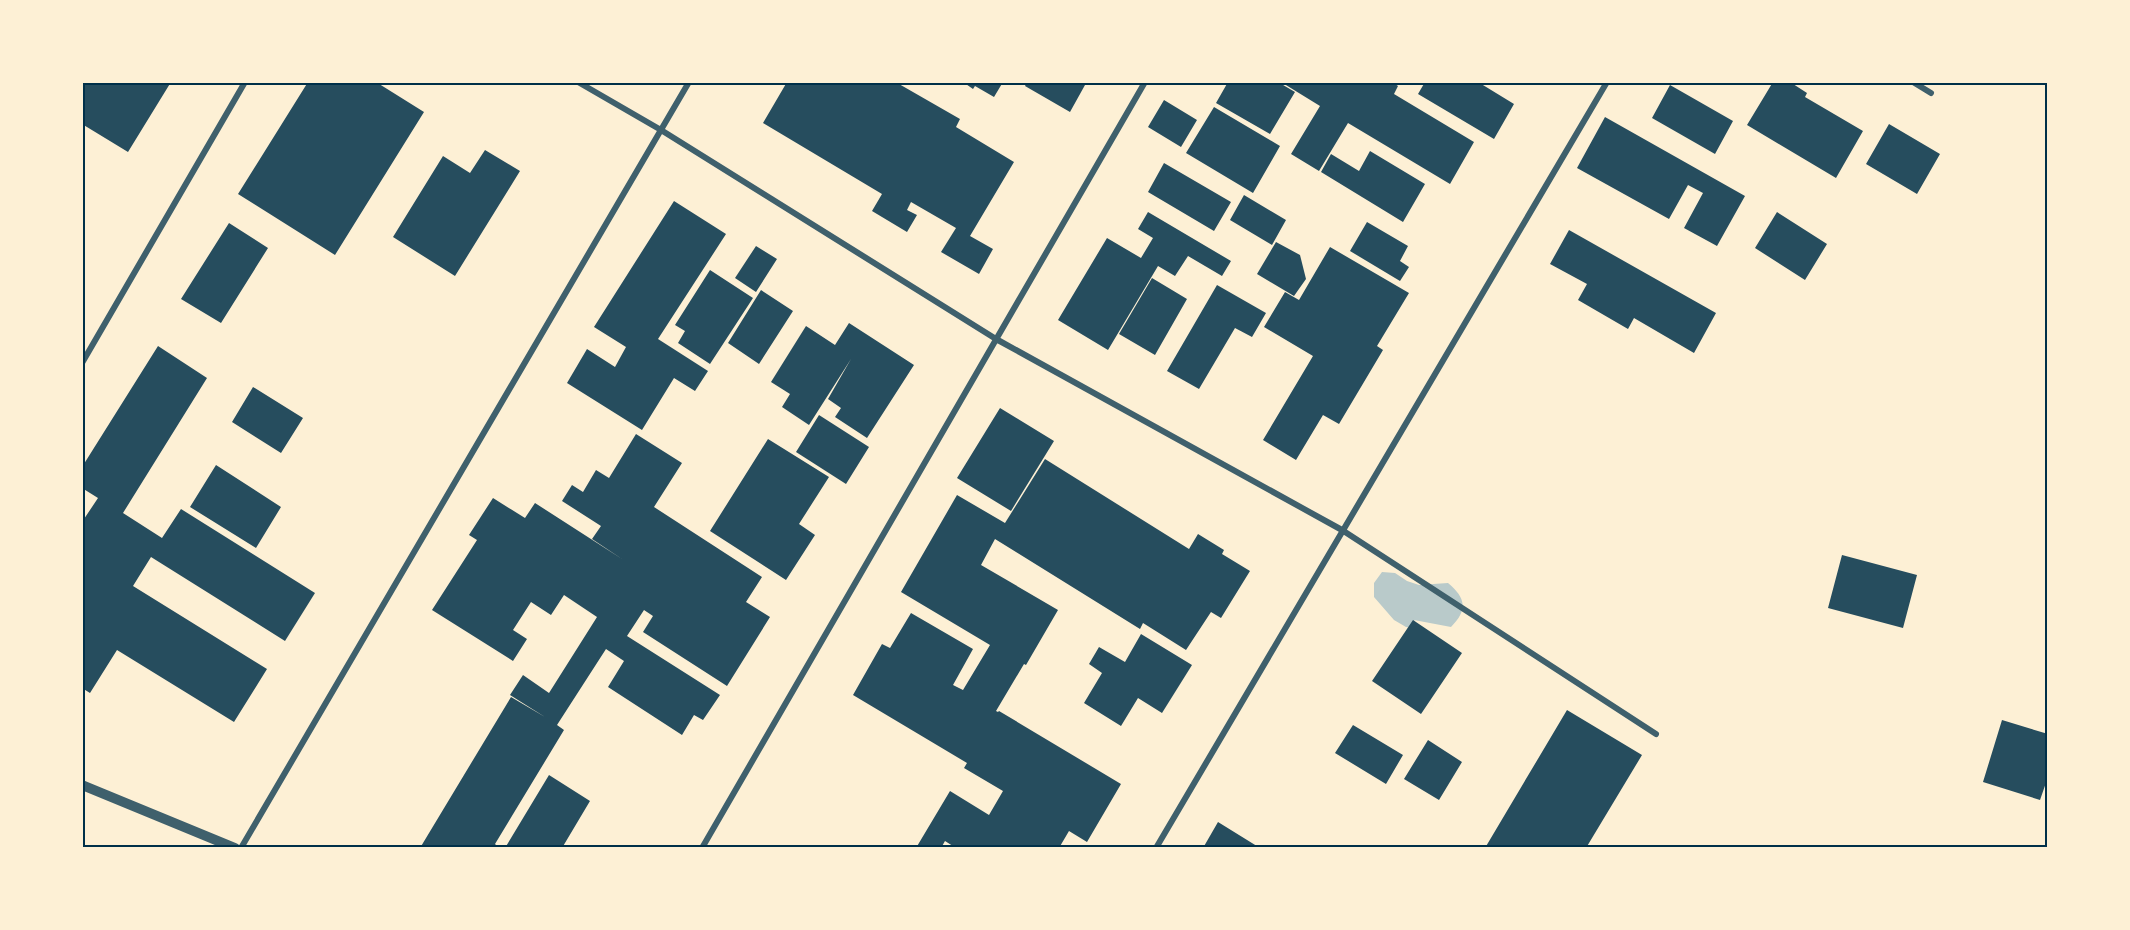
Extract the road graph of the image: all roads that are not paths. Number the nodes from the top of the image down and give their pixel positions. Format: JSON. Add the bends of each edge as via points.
{"nodes":[{"id":1,"x":245,"y":82,"type":"edge"},
{"id":2,"x":578,"y":82,"type":"edge"},
{"id":3,"x":689,"y":82,"type":"edge"},
{"id":4,"x":1145,"y":82,"type":"edge"},
{"id":5,"x":1607,"y":82,"type":"edge"},
{"id":6,"x":1913,"y":82,"type":"edge"},
{"id":7,"x":1931,"y":93,"type":"dead end"},
{"id":8,"x":661,"y":130,"type":"junction"},
{"id":9,"x":996,"y":339,"type":"junction"},
{"id":10,"x":82,"y":363,"type":"edge"},
{"id":11,"x":1342,"y":530,"type":"junction"},
{"id":12,"x":1656,"y":734,"type":"dead end"},
{"id":13,"x":82,"y":785,"type":"edge"},
{"id":14,"x":235,"y":848,"type":"edge"},
{"id":15,"x":241,"y":848,"type":"edge"},
{"id":16,"x":702,"y":848,"type":"edge"},
{"id":17,"x":1156,"y":848,"type":"edge"}],
"edges":[{"from":1,"to":10,"type":"street"},
{"from":2,"to":8,"type":"street"},
{"from":3,"to":8,"type":"street"},
{"from":4,"to":9,"type":"street"},
{"from":5,"to":11,"type":"street"},
{"from":6,"to":7,"type":"street"},
{"from":8,"to":9,"type":"street"},
{"from":8,"to":15,"type":"street"},
{"from":9,"to":11,"type":"street"},
{"from":9,"to":16,"type":"street"},
{"from":11,"to":12,"type":"street"},
{"from":11,"to":17,"type":"street"},
{"from":13,"to":14,"type":"street"}]}
